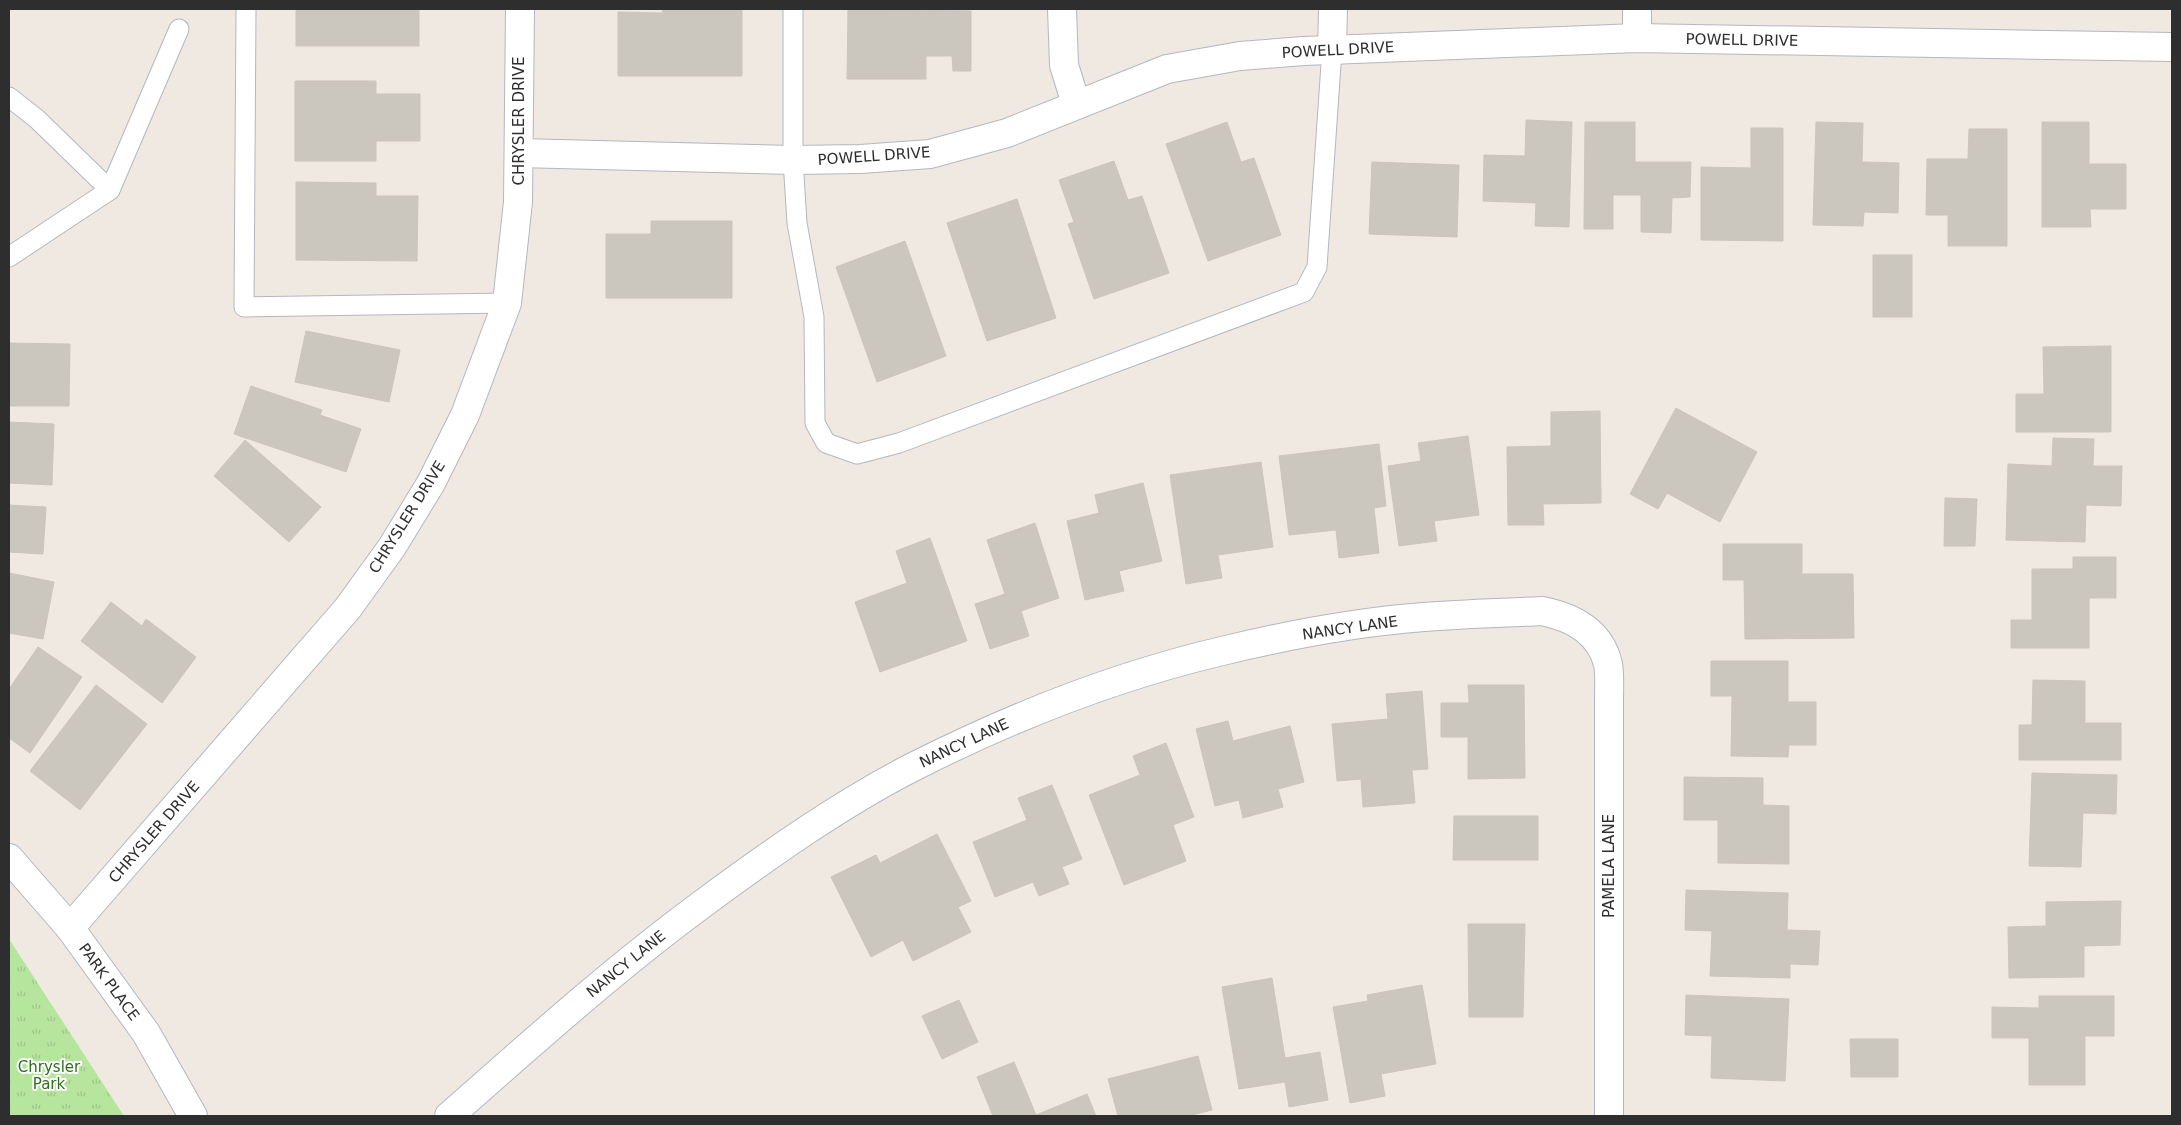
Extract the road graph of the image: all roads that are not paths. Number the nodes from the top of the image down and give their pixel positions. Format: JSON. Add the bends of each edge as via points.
{"nodes":[{"id":1,"x":246,"y":9,"type":"edge"},
{"id":2,"x":520,"y":9,"type":"edge"},
{"id":3,"x":793,"y":9,"type":"edge"},
{"id":4,"x":1062,"y":9,"type":"edge"},
{"id":5,"x":1333,"y":9,"type":"edge"},
{"id":6,"x":1637,"y":9,"type":"edge"},
{"id":7,"x":179,"y":29,"type":"dead end"},
{"id":8,"x":1637,"y":38,"type":"junction"},
{"id":9,"x":2172,"y":47,"type":"edge"},
{"id":10,"x":1332,"y":50,"type":"junction"},
{"id":11,"x":9,"y":97,"type":"edge"},
{"id":12,"x":1076,"y":104,"type":"junction"},
{"id":13,"x":519,"y":153,"type":"junction"},
{"id":14,"x":793,"y":160,"type":"junction"},
{"id":15,"x":110,"y":190,"type":"junction"},
{"id":16,"x":9,"y":257,"type":"edge"},
{"id":17,"x":507,"y":303,"type":"junction"},
{"id":18,"x":1581,"y":624,"type":"joint"},
{"id":19,"x":9,"y":858,"type":"edge"},
{"id":20,"x":70,"y":928,"type":"junction"},
{"id":21,"x":193,"y":1116,"type":"edge"},
{"id":22,"x":449,"y":1116,"type":"edge"},
{"id":23,"x":1609,"y":1116,"type":"edge"}],
"edges":[{"from":1,"to":17,"type":"lane","via":[[244,307]]},
{"from":2,"to":13,"type":"street","name":"CHRYSLER DRIVE"},
{"from":3,"to":14,"type":"lane"},
{"from":4,"to":12,"type":"street","via":[[1064,65]]},
{"from":5,"to":10,"type":"street"},
{"from":6,"to":8,"type":"street"},
{"from":7,"to":15,"type":"lane"},
{"from":8,"to":9,"type":"street","name":"POWELL DRIVE"},
{"from":8,"to":10,"type":"street","name":"POWELL DRIVE"},
{"from":10,"to":12,"type":"street","name":"POWELL DRIVE","via":[[1240,56],[1167,69]]},
{"from":10,"to":14,"type":"lane","via":[[1317,267],[1304,292],[899,443],[857,454],[826,443],[815,423],[814,317],[797,223]]},
{"from":11,"to":15,"type":"lane","via":[[37,119]]},
{"from":12,"to":14,"type":"street","name":"POWELL DRIVE","via":[[1007,133],[930,154]]},
{"from":13,"to":14,"type":"street","name":"POWELL DRIVE"},
{"from":13,"to":17,"type":"street","name":"CHRYSLER DRIVE","via":[[518,202]]},
{"from":15,"to":16,"type":"lane"},
{"from":17,"to":20,"type":"street","name":"CHRYSLER DRIVE","via":[[465,415],[431,483],[392,547],[348,608]]},
{"from":18,"to":22,"type":"street","name":"NANCY LANE","via":[[1542,611],[1422,618],[1316,632],[1221,651],[1138,675],[1024,715],[912,767],[820,822],[701,905],[591,992]]},
{"from":18,"to":23,"type":"street","name":"PAMELA LANE","via":[[1602,649],[1608,664]]},
{"from":19,"to":20,"type":"street","name":"PARK PLACE"},
{"from":20,"to":21,"type":"street","name":"PARK PLACE","via":[[146,1033]]}]}
